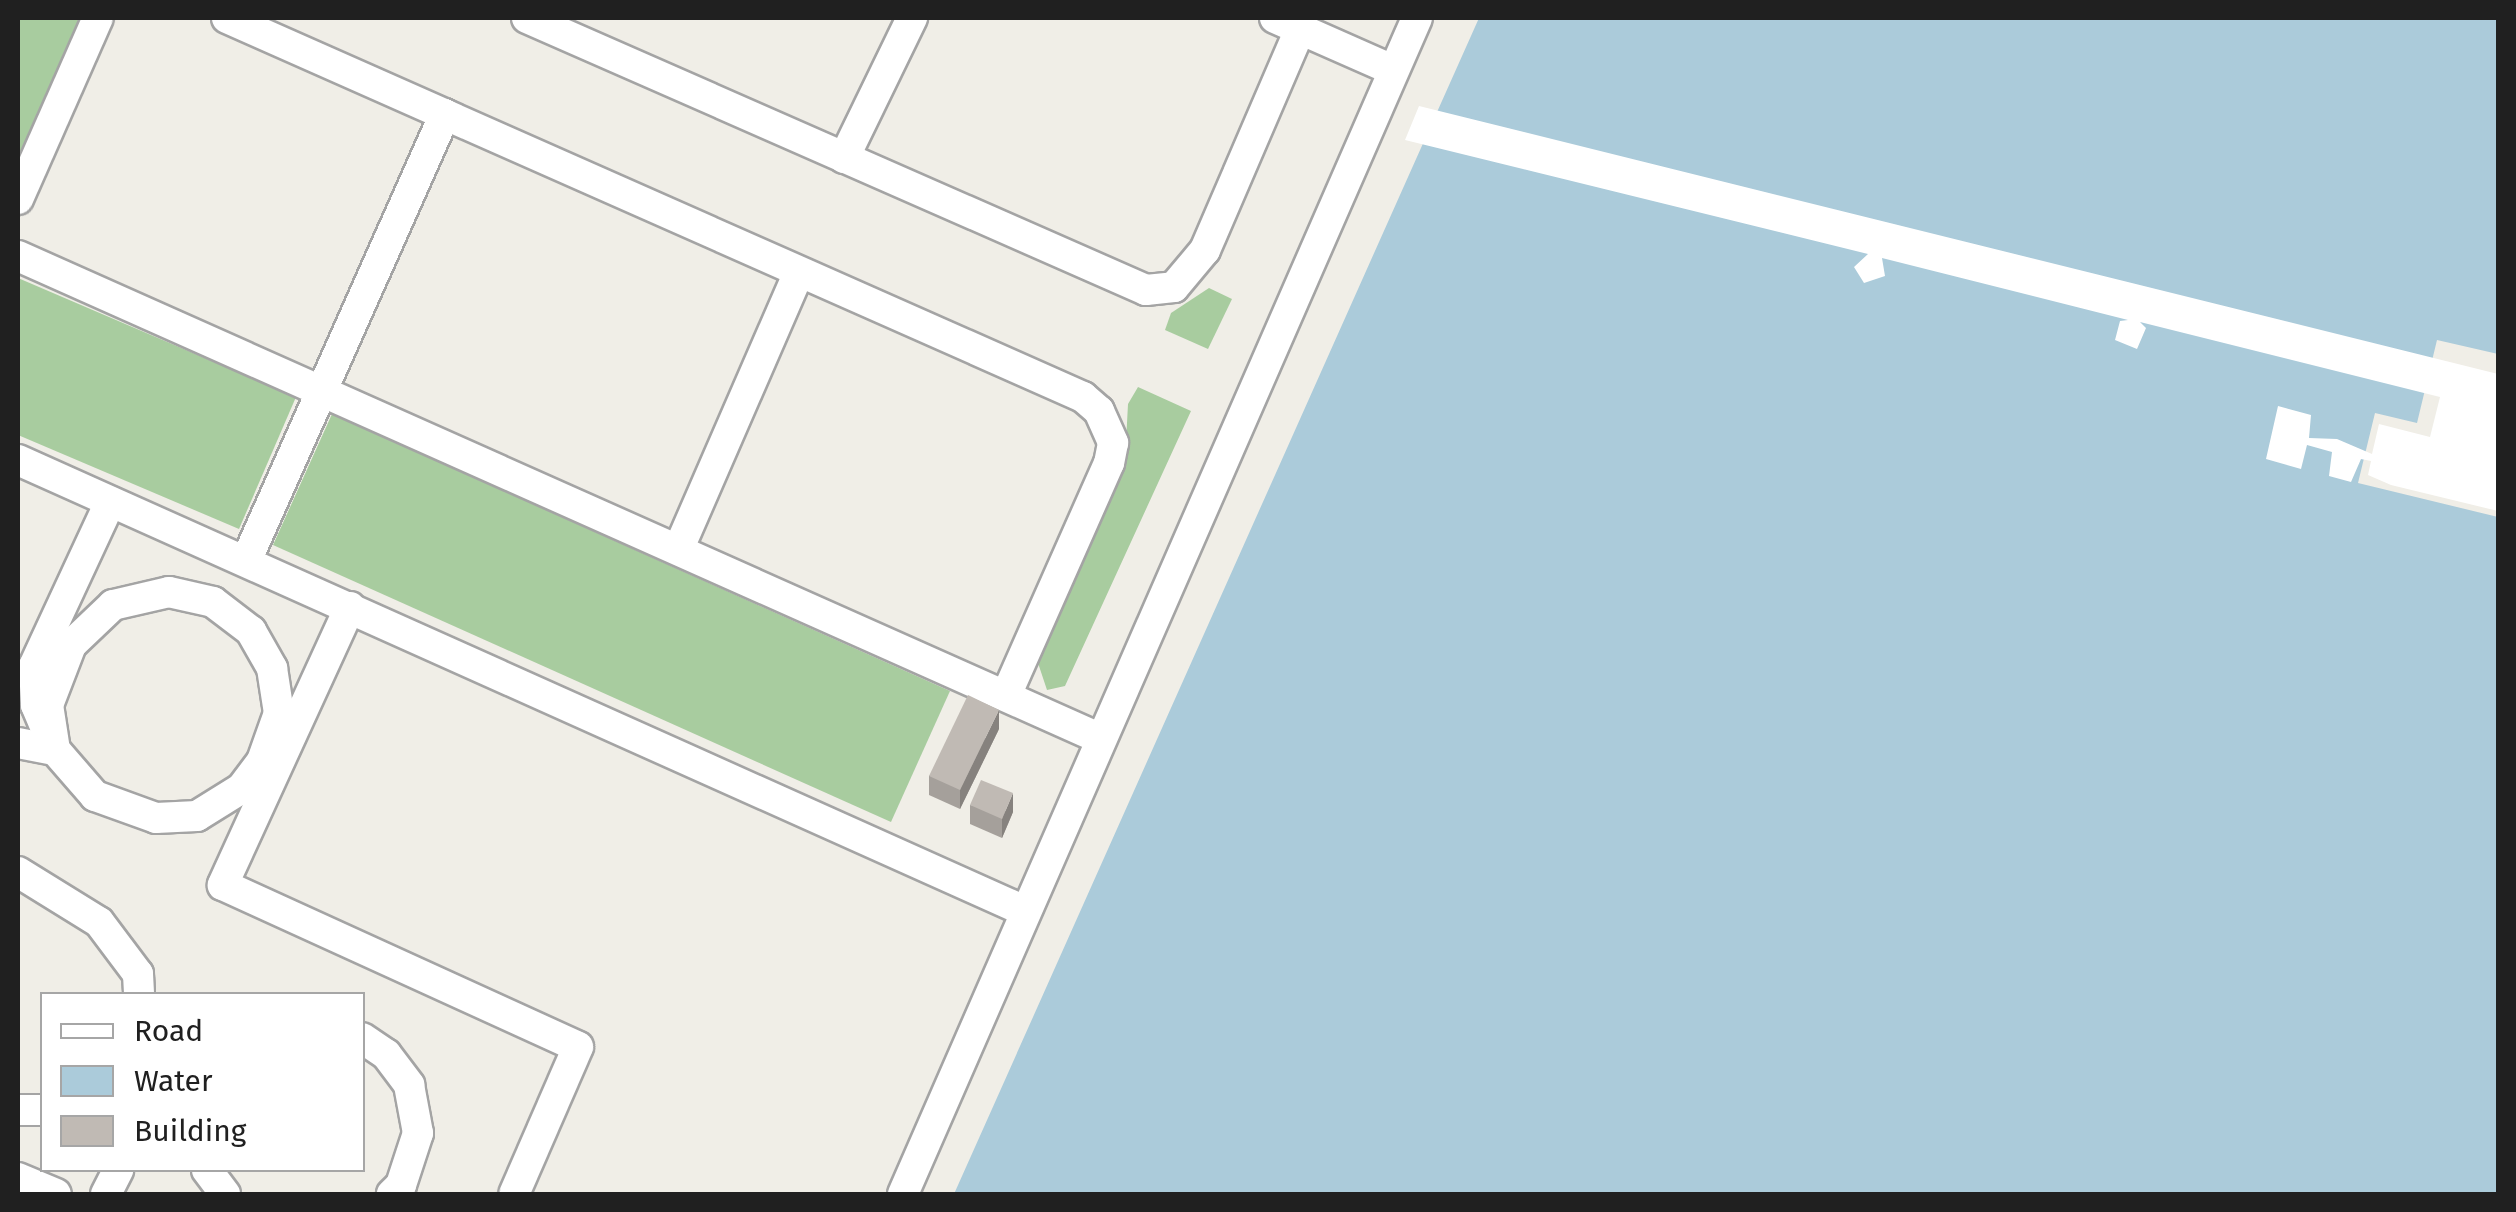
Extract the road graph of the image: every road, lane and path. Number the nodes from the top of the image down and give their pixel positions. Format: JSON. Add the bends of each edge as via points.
{"nodes":[{"id":1,"x":98,"y":18,"type":"edge"},
{"id":2,"x":226,"y":18,"type":"edge"},
{"id":3,"x":527,"y":18,"type":"edge"},
{"id":4,"x":912,"y":18,"type":"edge"},
{"id":5,"x":1417,"y":18,"type":"edge"},
{"id":6,"x":1288,"y":23,"type":"edge"},
{"id":7,"x":1393,"y":70,"type":"junction"},
{"id":8,"x":445,"y":114,"type":"junction"},
{"id":9,"x":844,"y":158,"type":"junction"},
{"id":10,"x":18,"y":199,"type":"edge"},
{"id":11,"x":18,"y":256,"type":"edge"},
{"id":12,"x":800,"y":272,"type":"junction"},
{"id":13,"x":325,"y":391,"type":"junction"},
{"id":14,"x":18,"y":460,"type":"edge"},
{"id":15,"x":110,"y":502,"type":"junction"},
{"id":16,"x":678,"y":548,"type":"junction"},
{"id":17,"x":246,"y":561,"type":"junction"},
{"id":18,"x":350,"y":607,"type":"junction"},
{"id":19,"x":1006,"y":695,"type":"junction"},
{"id":20,"x":1099,"y":738,"type":"junction"},
{"id":21,"x":18,"y":743,"type":"edge"},
{"id":22,"x":55,"y":750,"type":"junction"},
{"id":23,"x":18,"y":872,"type":"edge"},
{"id":24,"x":48,"y":888,"type":"junction"},
{"id":25,"x":18,"y":896,"type":"edge"},
{"id":26,"x":1025,"y":911,"type":"junction"},
{"id":27,"x":139,"y":992,"type":"edge"},
{"id":28,"x":365,"y":1040,"type":"edge"},
{"id":29,"x":208,"y":1172,"type":"edge"},
{"id":30,"x":18,"y":1178,"type":"edge"},
{"id":31,"x":56,"y":1194,"type":"edge"},
{"id":32,"x":225,"y":1194,"type":"edge"},
{"id":33,"x":392,"y":1194,"type":"edge"},
{"id":34,"x":514,"y":1194,"type":"edge"},
{"id":35,"x":903,"y":1194,"type":"edge"}],
"edges":[{"from":1,"to":10,"type":"lane"},
{"from":2,"to":8,"type":"lane"},
{"from":3,"to":9,"type":"lane"},
{"from":4,"to":9,"type":"lane"},
{"from":5,"to":7,"type":"lane"},
{"from":6,"to":7,"type":"lane"},
{"from":6,"to":9,"type":"lane","via":[[1205,250],[1174,287],[1127,284]]},
{"from":7,"to":20,"type":"lane"},
{"from":8,"to":12,"type":"lane"},
{"from":8,"to":13,"type":"lane"},
{"from":11,"to":13,"type":"lane"},
{"from":12,"to":16,"type":"lane"},
{"from":12,"to":19,"type":"lane","via":[[1083,397],[1109,428],[1109,463]]},
{"from":13,"to":16,"type":"lane"},
{"from":13,"to":17,"type":"lane"},
{"from":14,"to":15,"type":"lane"},
{"from":15,"to":17,"type":"lane"},
{"from":15,"to":22,"type":"lane","via":[[34,666],[36,705]]},
{"from":16,"to":19,"type":"lane"},
{"from":17,"to":18,"type":"lane"},
{"from":18,"to":26,"type":"lane"},
{"from":18,"to":34,"type":"lane","via":[[223,885],[578,1047]]},
{"from":19,"to":20,"type":"lane"},
{"from":20,"to":26,"type":"lane"},
{"from":21,"to":22,"type":"lane"},
{"from":22,"to":22,"type":"lane","via":[[95,796],[156,818],[196,816],[242,788],[262,761],[279,713],[272,668],[251,631],[213,602],[169,592],[113,606],[72,645],[48,705]]},
{"from":23,"to":24,"type":"lane"},
{"from":24,"to":25,"type":"lane"},
{"from":24,"to":27,"type":"lane","via":[[100,922],[138,974]]},
{"from":26,"to":35,"type":"lane"},
{"from":28,"to":33,"type":"lane","via":[[386,1054],[409,1085],[418,1133],[402,1185]]},
{"from":29,"to":32,"type":"lane"},
{"from":30,"to":31,"type":"lane"}]}
